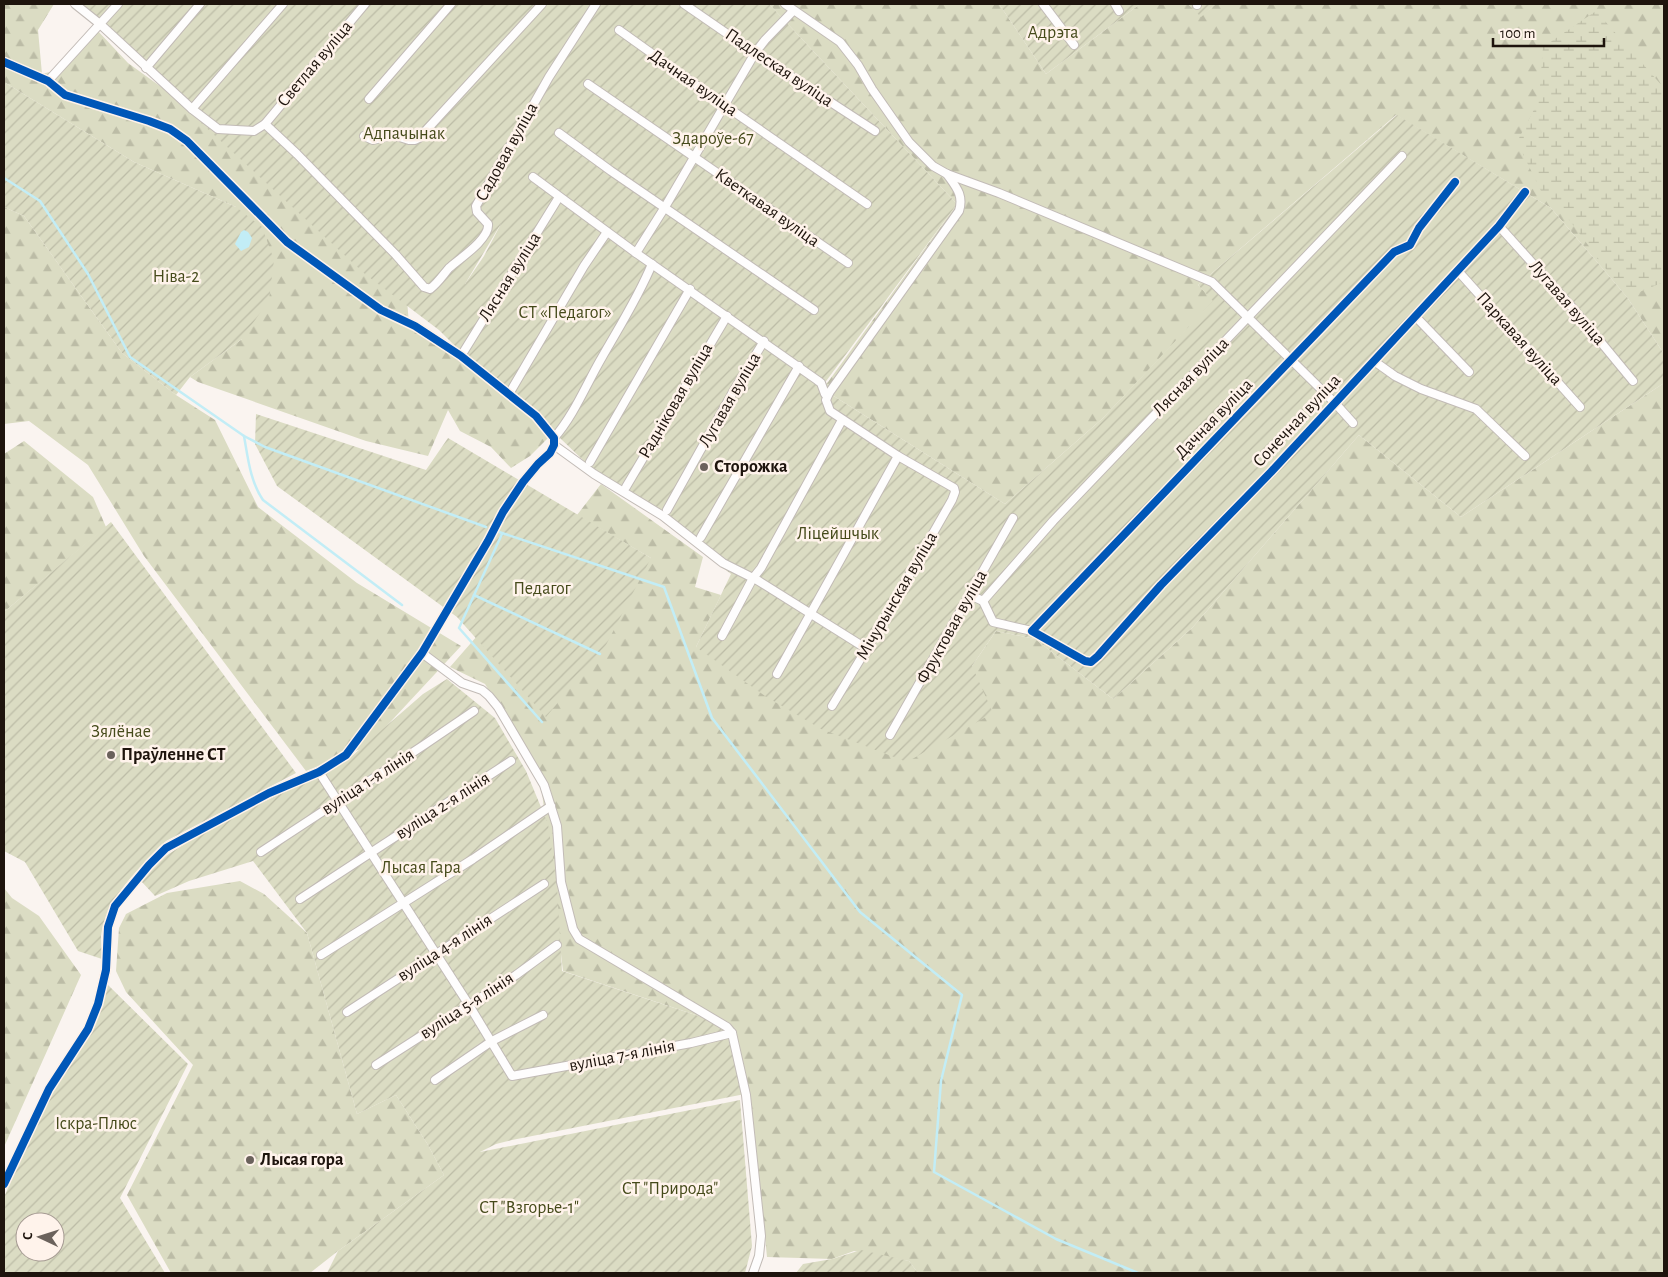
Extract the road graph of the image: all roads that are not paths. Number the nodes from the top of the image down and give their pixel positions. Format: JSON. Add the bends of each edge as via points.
{"nodes":[{"id":1,"x":75,"y":4,"type":"edge"},
{"id":2,"x":118,"y":4,"type":"edge"},
{"id":3,"x":200,"y":4,"type":"edge"},
{"id":4,"x":283,"y":4,"type":"edge"},
{"id":5,"x":365,"y":4,"type":"edge"},
{"id":6,"x":451,"y":4,"type":"edge"},
{"id":7,"x":542,"y":4,"type":"edge"},
{"id":8,"x":596,"y":4,"type":"edge"},
{"id":9,"x":684,"y":4,"type":"edge"},
{"id":10,"x":785,"y":4,"type":"edge"},
{"id":11,"x":1043,"y":4,"type":"edge"},
{"id":12,"x":793,"y":11,"type":"junction"},
{"id":13,"x":100,"y":24,"type":"junction"},
{"id":14,"x":619,"y":30,"type":"dead end"},
{"id":15,"x":1074,"y":45,"type":"dead end"},
{"id":16,"x":755,"y":53,"type":"junction"},
{"id":17,"x":4,"y":62,"type":"edge"},
{"id":18,"x":146,"y":68,"type":"junction"},
{"id":19,"x":48,"y":81,"type":"junction"},
{"id":20,"x":588,"y":84,"type":"dead end"},
{"id":21,"x":369,"y":98,"type":"dead end"},
{"id":22,"x":724,"y":105,"type":"junction"},
{"id":23,"x":192,"y":109,"type":"junction"},
{"id":24,"x":265,"y":124,"type":"junction"},
{"id":25,"x":875,"y":131,"type":"dead end"},
{"id":26,"x":559,"y":133,"type":"dead end"},
{"id":27,"x":364,"y":136,"type":"dead end"},
{"id":28,"x":694,"y":156,"type":"junction"},
{"id":29,"x":1402,"y":156,"type":"dead end"},
{"id":30,"x":947,"y":174,"type":"junction"},
{"id":31,"x":533,"y":177,"type":"dead end"},
{"id":32,"x":1456,"y":182,"type":"dead end"},
{"id":33,"x":1525,"y":192,"type":"dead end"},
{"id":34,"x":559,"y":198,"type":"junction"},
{"id":35,"x":867,"y":204,"type":"dead end"},
{"id":36,"x":665,"y":207,"type":"junction"},
{"id":37,"x":1499,"y":226,"type":"junction"},
{"id":38,"x":607,"y":232,"type":"junction"},
{"id":39,"x":636,"y":253,"type":"junction"},
{"id":40,"x":848,"y":263,"type":"dead end"},
{"id":41,"x":652,"y":264,"type":"junction"},
{"id":42,"x":1458,"y":271,"type":"junction"},
{"id":43,"x":690,"y":289,"type":"junction"},
{"id":44,"x":814,"y":310,"type":"dead end"},
{"id":45,"x":727,"y":316,"type":"junction"},
{"id":46,"x":1415,"y":316,"type":"junction"},
{"id":47,"x":1248,"y":317,"type":"junction"},
{"id":48,"x":764,"y":342,"type":"junction"},
{"id":49,"x":461,"y":356,"type":"junction"},
{"id":50,"x":1290,"y":360,"type":"junction"},
{"id":51,"x":1374,"y":361,"type":"junction"},
{"id":52,"x":799,"y":366,"type":"junction"},
{"id":53,"x":1469,"y":372,"type":"dead end"},
{"id":54,"x":1633,"y":382,"type":"dead end"},
{"id":55,"x":829,"y":393,"type":"junction"},
{"id":56,"x":509,"y":394,"type":"junction"},
{"id":57,"x":1335,"y":403,"type":"junction"},
{"id":58,"x":1580,"y":407,"type":"dead end"},
{"id":59,"x":842,"y":420,"type":"junction"},
{"id":60,"x":1353,"y":423,"type":"dead end"},
{"id":61,"x":554,"y":442,"type":"junction"},
{"id":62,"x":898,"y":456,"type":"junction"},
{"id":63,"x":1525,"y":456,"type":"dead end"},
{"id":64,"x":590,"y":462,"type":"dead end"},
{"id":65,"x":626,"y":487,"type":"dead end"},
{"id":66,"x":667,"y":510,"type":"dead end"},
{"id":67,"x":1013,"y":518,"type":"dead end"},
{"id":68,"x":701,"y":537,"type":"dead end"},
{"id":69,"x":753,"y":578,"type":"junction"},
{"id":70,"x":970,"y":594,"type":"junction"},
{"id":71,"x":982,"y":601,"type":"junction"},
{"id":72,"x":811,"y":613,"type":"junction"},
{"id":73,"x":1032,"y":631,"type":"junction"},
{"id":74,"x":722,"y":636,"type":"dead end"},
{"id":75,"x":866,"y":649,"type":"junction"},
{"id":76,"x":422,"y":653,"type":"junction"},
{"id":77,"x":777,"y":674,"type":"dead end"},
{"id":78,"x":832,"y":706,"type":"dead end"},
{"id":79,"x":474,"y":711,"type":"dead end"},
{"id":80,"x":890,"y":735,"type":"dead end"},
{"id":81,"x":511,"y":761,"type":"dead end"},
{"id":82,"x":319,"y":772,"type":"junction"},
{"id":83,"x":338,"y":802,"type":"junction"},
{"id":84,"x":551,"y":806,"type":"junction"},
{"id":85,"x":261,"y":852,"type":"dead end"},
{"id":86,"x":371,"y":853,"type":"junction"},
{"id":87,"x":544,"y":884,"type":"dead end"},
{"id":88,"x":300,"y":899,"type":"dead end"},
{"id":89,"x":404,"y":903,"type":"junction"},
{"id":90,"x":557,"y":945,"type":"dead end"},
{"id":91,"x":436,"y":954,"type":"junction"},
{"id":92,"x":321,"y":955,"type":"dead end"},
{"id":93,"x":470,"y":1005,"type":"junction"},
{"id":94,"x":347,"y":1012,"type":"dead end"},
{"id":95,"x":543,"y":1015,"type":"dead end"},
{"id":96,"x":732,"y":1032,"type":"junction"},
{"id":97,"x":492,"y":1041,"type":"junction"},
{"id":98,"x":376,"y":1065,"type":"dead end"},
{"id":99,"x":435,"y":1080,"type":"dead end"},
{"id":100,"x":4,"y":1184,"type":"edge"},
{"id":101,"x":753,"y":1273,"type":"edge"}],
"edges":[{"from":1,"to":13,"type":"street"},
{"from":2,"to":13,"type":"street"},
{"from":3,"to":18,"type":"street"},
{"from":4,"to":23,"type":"street"},
{"from":5,"to":24,"type":"street","name":"Светлая вуліца"},
{"from":6,"to":21,"type":"street"},
{"from":7,"to":27,"type":"street","via":[[419,138],[410,140],[393,135],[373,140]]},
{"from":8,"to":24,"type":"street","name":"Садовая вуліца","via":[[549,76],[478,202],[476,209],[488,224],[487,233],[430,289],[424,287]]},
{"from":9,"to":16,"type":"street","name":"Падлеская вуліца"},
{"from":10,"to":12,"type":"street"},
{"from":11,"to":15,"type":"street"},
{"from":12,"to":16,"type":"street"},
{"from":12,"to":30,"type":"street","via":[[840,42],[909,142],[933,166]]},
{"from":13,"to":18,"type":"street"},
{"from":13,"to":19,"type":"street"},
{"from":14,"to":22,"type":"street","name":"Дачная вуліца"},
{"from":16,"to":22,"type":"street"},
{"from":16,"to":25,"type":"street","name":"Падлеская вуліца"},
{"from":17,"to":19,"type":"street"},
{"from":18,"to":23,"type":"street"},
{"from":19,"to":49,"type":"street","via":[[65,95],[170,129],[187,141],[287,242],[381,310],[415,326]]},
{"from":20,"to":28,"type":"street","name":"Кветкавая вуліца"},
{"from":22,"to":28,"type":"street"},
{"from":22,"to":35,"type":"street","name":"Дачная вуліца"},
{"from":23,"to":24,"type":"street","via":[[218,129],[254,131]]},
{"from":26,"to":36,"type":"street","name":"Садовая вуліца"},
{"from":28,"to":36,"type":"street"},
{"from":28,"to":40,"type":"street","name":"Кветкавая вуліца"},
{"from":29,"to":47,"type":"street","name":"Лясная вуліца"},
{"from":30,"to":47,"type":"street","via":[[999,192],[1212,282]]},
{"from":30,"to":55,"type":"street","via":[[960,194],[959,211]]},
{"from":31,"to":34,"type":"street"},
{"from":32,"to":50,"type":"street","name":"Дачная вуліца","via":[[1419,228],[1410,245],[1394,252]]},
{"from":33,"to":37,"type":"street","name":"Сонечная вуліца"},
{"from":34,"to":38,"type":"street"},
{"from":34,"to":49,"type":"street","name":"Лясная вуліца"},
{"from":36,"to":39,"type":"street"},
{"from":36,"to":44,"type":"street","name":"Садовая вуліца"},
{"from":37,"to":42,"type":"street","name":"Сонечная вуліца"},
{"from":37,"to":54,"type":"street","name":"Лугавая вуліца"},
{"from":38,"to":39,"type":"street"},
{"from":38,"to":56,"type":"street"},
{"from":39,"to":41,"type":"street"},
{"from":41,"to":43,"type":"street"},
{"from":41,"to":61,"type":"street","via":[[634,304]]},
{"from":42,"to":46,"type":"street","name":"Сонечная вуліца"},
{"from":42,"to":58,"type":"street","name":"Паркавая вуліца"},
{"from":43,"to":45,"type":"street"},
{"from":43,"to":64,"type":"street"},
{"from":45,"to":48,"type":"street"},
{"from":45,"to":65,"type":"street","name":"Радніковая вуліца"},
{"from":46,"to":51,"type":"street","name":"Сонечная вуліца"},
{"from":46,"to":53,"type":"street"},
{"from":47,"to":50,"type":"street"},
{"from":47,"to":71,"type":"street","name":"Лясная вуліца","via":[[1053,521]]},
{"from":48,"to":52,"type":"street"},
{"from":48,"to":66,"type":"street","name":"Лугавая вуліца"},
{"from":49,"to":56,"type":"street"},
{"from":50,"to":57,"type":"street"},
{"from":50,"to":73,"type":"street","name":"Дачная вуліца"},
{"from":51,"to":57,"type":"street","name":"Сонечная вуліца"},
{"from":51,"to":63,"type":"street","via":[[1421,389],[1476,409]]},
{"from":52,"to":55,"type":"street","via":[[821,383],[825,394]]},
{"from":52,"to":68,"type":"street"},
{"from":55,"to":59,"type":"street","via":[[827,406]]},
{"from":56,"to":61,"type":"street","via":[[536,416]]},
{"from":57,"to":60,"type":"street"},
{"from":57,"to":73,"type":"street","name":"Сонечная вуліца","via":[[1091,662]]},
{"from":59,"to":62,"type":"street"},
{"from":59,"to":69,"type":"street"},
{"from":61,"to":69,"type":"street","via":[[594,474],[663,516],[724,563]]},
{"from":61,"to":76,"type":"street","via":[[550,453],[523,482],[503,512]]},
{"from":62,"to":72,"type":"street"},
{"from":62,"to":75,"type":"street","name":"Мічурынская вуліца","via":[[950,485],[954,492]]},
{"from":67,"to":70,"type":"street","name":"Фруктовая вуліца"},
{"from":69,"to":72,"type":"street"},
{"from":69,"to":74,"type":"street"},
{"from":70,"to":71,"type":"street"},
{"from":70,"to":80,"type":"street","name":"Фруктовая вуліца"},
{"from":71,"to":73,"type":"street","via":[[993,622]]},
{"from":72,"to":75,"type":"street"},
{"from":72,"to":77,"type":"street"},
{"from":75,"to":78,"type":"street","name":"Мічурынская вуліца"},
{"from":76,"to":82,"type":"street","via":[[346,755]]},
{"from":76,"to":84,"type":"street","via":[[462,683],[489,696],[544,785]]},
{"from":79,"to":83,"type":"street","name":"вуліца 1-я лінія"},
{"from":81,"to":86,"type":"street","name":"вуліца 2-я лінія"},
{"from":82,"to":83,"type":"street"},
{"from":82,"to":100,"type":"street","via":[[269,792],[166,848],[115,906],[108,927],[106,970],[98,1004],[88,1029],[49,1089]]},
{"from":83,"to":85,"type":"street","name":"вуліца 1-я лінія"},
{"from":83,"to":86,"type":"street"},
{"from":84,"to":89,"type":"street"},
{"from":84,"to":96,"type":"street","via":[[557,826],[561,882],[573,929],[579,938]]},
{"from":86,"to":88,"type":"street","name":"вуліца 2-я лінія"},
{"from":86,"to":89,"type":"street"},
{"from":87,"to":91,"type":"street","name":"вуліца 4-я лінія"},
{"from":89,"to":91,"type":"street"},
{"from":89,"to":92,"type":"street"},
{"from":90,"to":93,"type":"street","name":"вуліца 5-я лінія"},
{"from":91,"to":93,"type":"street"},
{"from":91,"to":94,"type":"street","name":"вуліца 4-я лінія"},
{"from":93,"to":97,"type":"street"},
{"from":93,"to":98,"type":"street","name":"вуліца 5-я лінія"},
{"from":95,"to":97,"type":"street"},
{"from":96,"to":97,"type":"street","name":"вуліца 7-я лінія","via":[[691,1043],[512,1076]]},
{"from":96,"to":101,"type":"street","via":[[746,1095],[761,1236]]},
{"from":97,"to":99,"type":"street"}]}
